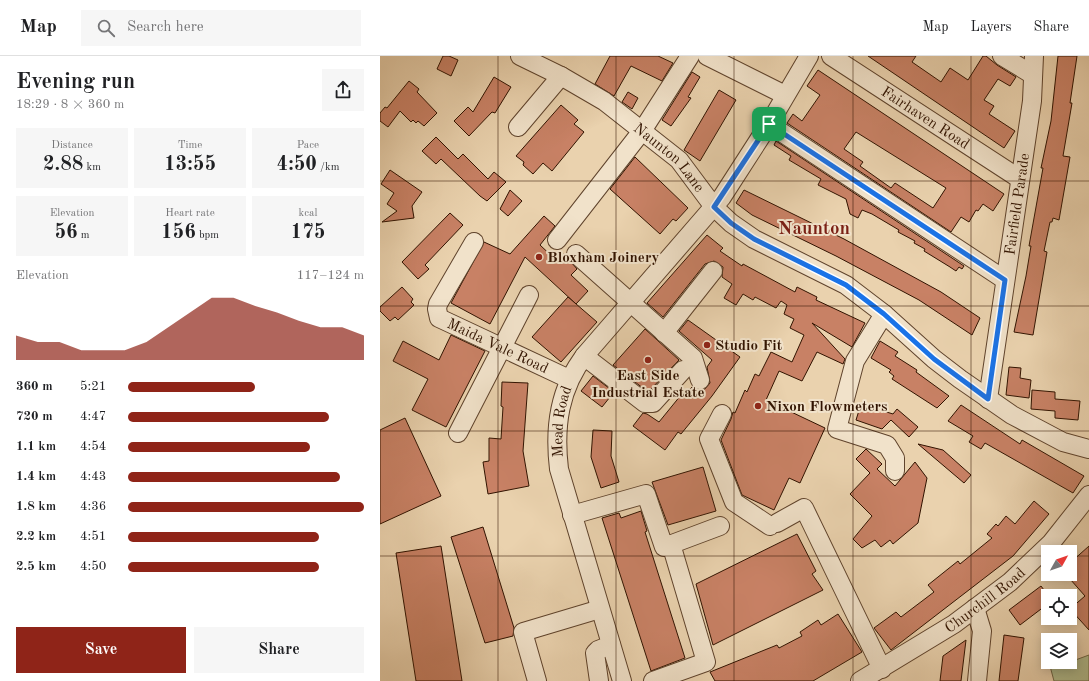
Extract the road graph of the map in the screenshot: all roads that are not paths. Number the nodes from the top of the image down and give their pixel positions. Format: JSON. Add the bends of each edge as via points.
{"nodes":[{"id":1,"x":520,"y":56,"type":"edge"},
{"id":2,"x":690,"y":56,"type":"edge"},
{"id":3,"x":707,"y":56,"type":"edge"},
{"id":4,"x":809,"y":56,"type":"edge"},
{"id":5,"x":831,"y":56,"type":"edge"},
{"id":6,"x":1002,"y":56,"type":"edge"},
{"id":7,"x":1034,"y":56,"type":"edge"},
{"id":8,"x":1033,"y":75,"type":"junction"},
{"id":9,"x":561,"y":76,"type":"junction"},
{"id":10,"x":785,"y":95,"type":"junction"},
{"id":11,"x":769,"y":124,"type":"junction"},
{"id":12,"x":518,"y":128,"type":"dead end"},
{"id":13,"x":642,"y":131,"type":"junction"},
{"id":14,"x":1020,"y":179,"type":"junction"},
{"id":15,"x":714,"y":207,"type":"junction"},
{"id":16,"x":558,"y":240,"type":"dead end"},
{"id":17,"x":474,"y":242,"type":"dead end"},
{"id":18,"x":576,"y":254,"type":"dead end"},
{"id":19,"x":713,"y":271,"type":"dead end"},
{"id":20,"x":1005,"y":280,"type":"junction"},
{"id":21,"x":529,"y":295,"type":"dead end"},
{"id":22,"x":630,"y":303,"type":"junction"},
{"id":23,"x":884,"y":314,"type":"junction"},
{"id":24,"x":664,"y":332,"type":"junction"},
{"id":25,"x":502,"y":347,"type":"junction"},
{"id":26,"x":584,"y":356,"type":"junction"},
{"id":27,"x":683,"y":370,"type":"dead end"},
{"id":28,"x":569,"y":379,"type":"junction"},
{"id":29,"x":700,"y":380,"type":"dead end"},
{"id":30,"x":988,"y":399,"type":"junction"},
{"id":31,"x":722,"y":414,"type":"dead end"},
{"id":32,"x":458,"y":433,"type":"dead end"},
{"id":33,"x":1089,"y":449,"type":"edge"},
{"id":34,"x":896,"y":472,"type":"dead end"},
{"id":35,"x":1089,"y":495,"type":"edge"},
{"id":36,"x":572,"y":515,"type":"junction"},
{"id":37,"x":720,"y":526,"type":"dead end"},
{"id":38,"x":672,"y":544,"type":"junction"},
{"id":39,"x":976,"y":608,"type":"junction"},
{"id":40,"x":600,"y":609,"type":"junction"},
{"id":41,"x":611,"y":645,"type":"junction"},
{"id":42,"x":882,"y":669,"type":"junction"},
{"id":43,"x":537,"y":681,"type":"edge"},
{"id":44,"x":599,"y":681,"type":"edge"},
{"id":45,"x":622,"y":681,"type":"edge"},
{"id":46,"x":653,"y":681,"type":"edge"},
{"id":47,"x":861,"y":681,"type":"edge"},
{"id":48,"x":977,"y":681,"type":"edge"}],
"edges":[{"from":1,"to":9,"type":"street","name":"Naunton Lane"},
{"from":2,"to":13,"type":"street"},
{"from":3,"to":10,"type":"street"},
{"from":4,"to":10,"type":"street","name":"Mead Road"},
{"from":5,"to":14,"type":"street","name":"Fairhaven Road"},
{"from":6,"to":8,"type":"street"},
{"from":7,"to":8,"type":"street","name":"Fairfield Parade"},
{"from":8,"to":14,"type":"street","name":"Fairfield Parade","via":[[1032,101]]},
{"from":9,"to":12,"type":"street"},
{"from":9,"to":13,"type":"street","name":"Naunton Lane","via":[[604,101]]},
{"from":10,"to":11,"type":"street","name":"Mead Road"},
{"from":11,"to":15,"type":"street","name":"Mead Road"},
{"from":11,"to":20,"type":"street"},
{"from":13,"to":15,"type":"street","name":"Naunton Lane","via":[[679,160]]},
{"from":13,"to":16,"type":"street"},
{"from":14,"to":20,"type":"street","name":"Fairfield Parade"},
{"from":15,"to":22,"type":"street","name":"Mead Road"},
{"from":15,"to":23,"type":"street","name":"Naunton Lane","via":[[754,239],[846,285]]},
{"from":17,"to":25,"type":"street","name":"Maida Vale Road","via":[[438,304],[437,314],[441,321]]},
{"from":18,"to":22,"type":"street"},
{"from":19,"to":24,"type":"street"},
{"from":20,"to":30,"type":"street","name":"Fairfield Parade"},
{"from":21,"to":25,"type":"street"},
{"from":22,"to":24,"type":"street"},
{"from":22,"to":26,"type":"street","name":"Mead Road"},
{"from":23,"to":30,"type":"street","name":"Naunton Lane","via":[[934,359]]},
{"from":23,"to":34,"type":"street","via":[[855,361],[837,429],[887,445],[895,458]]},
{"from":24,"to":29,"type":"street","via":[[693,358]]},
{"from":25,"to":28,"type":"street","name":"Maida Vale Road"},
{"from":25,"to":32,"type":"street"},
{"from":26,"to":27,"type":"street","via":[[645,403],[653,403]]},
{"from":26,"to":28,"type":"street","name":"Mead Road"},
{"from":28,"to":36,"type":"street","name":"Mead Road","via":[[560,407],[557,436],[559,469]]},
{"from":30,"to":33,"type":"street","name":"Naunton Lane","via":[[1063,442]]},
{"from":31,"to":42,"type":"street","via":[[710,439],[734,502],[774,525],[804,508]]},
{"from":35,"to":39,"type":"street","name":"Churchill Road","via":[[1031,563]]},
{"from":36,"to":38,"type":"street","via":[[646,494],[664,547]]},
{"from":36,"to":40,"type":"street","name":"Mead Road"},
{"from":37,"to":38,"type":"street"},
{"from":38,"to":46,"type":"street","via":[[706,662]]},
{"from":39,"to":42,"type":"street","name":"Churchill Road"},
{"from":39,"to":48,"type":"street","via":[[982,631]]},
{"from":40,"to":41,"type":"street","name":"Mead Road"},
{"from":40,"to":43,"type":"street","via":[[523,632]]},
{"from":41,"to":44,"type":"street","via":[[596,653]]},
{"from":41,"to":45,"type":"street","name":"Mead Road"},
{"from":42,"to":47,"type":"street","name":"Churchill Road"}]}
